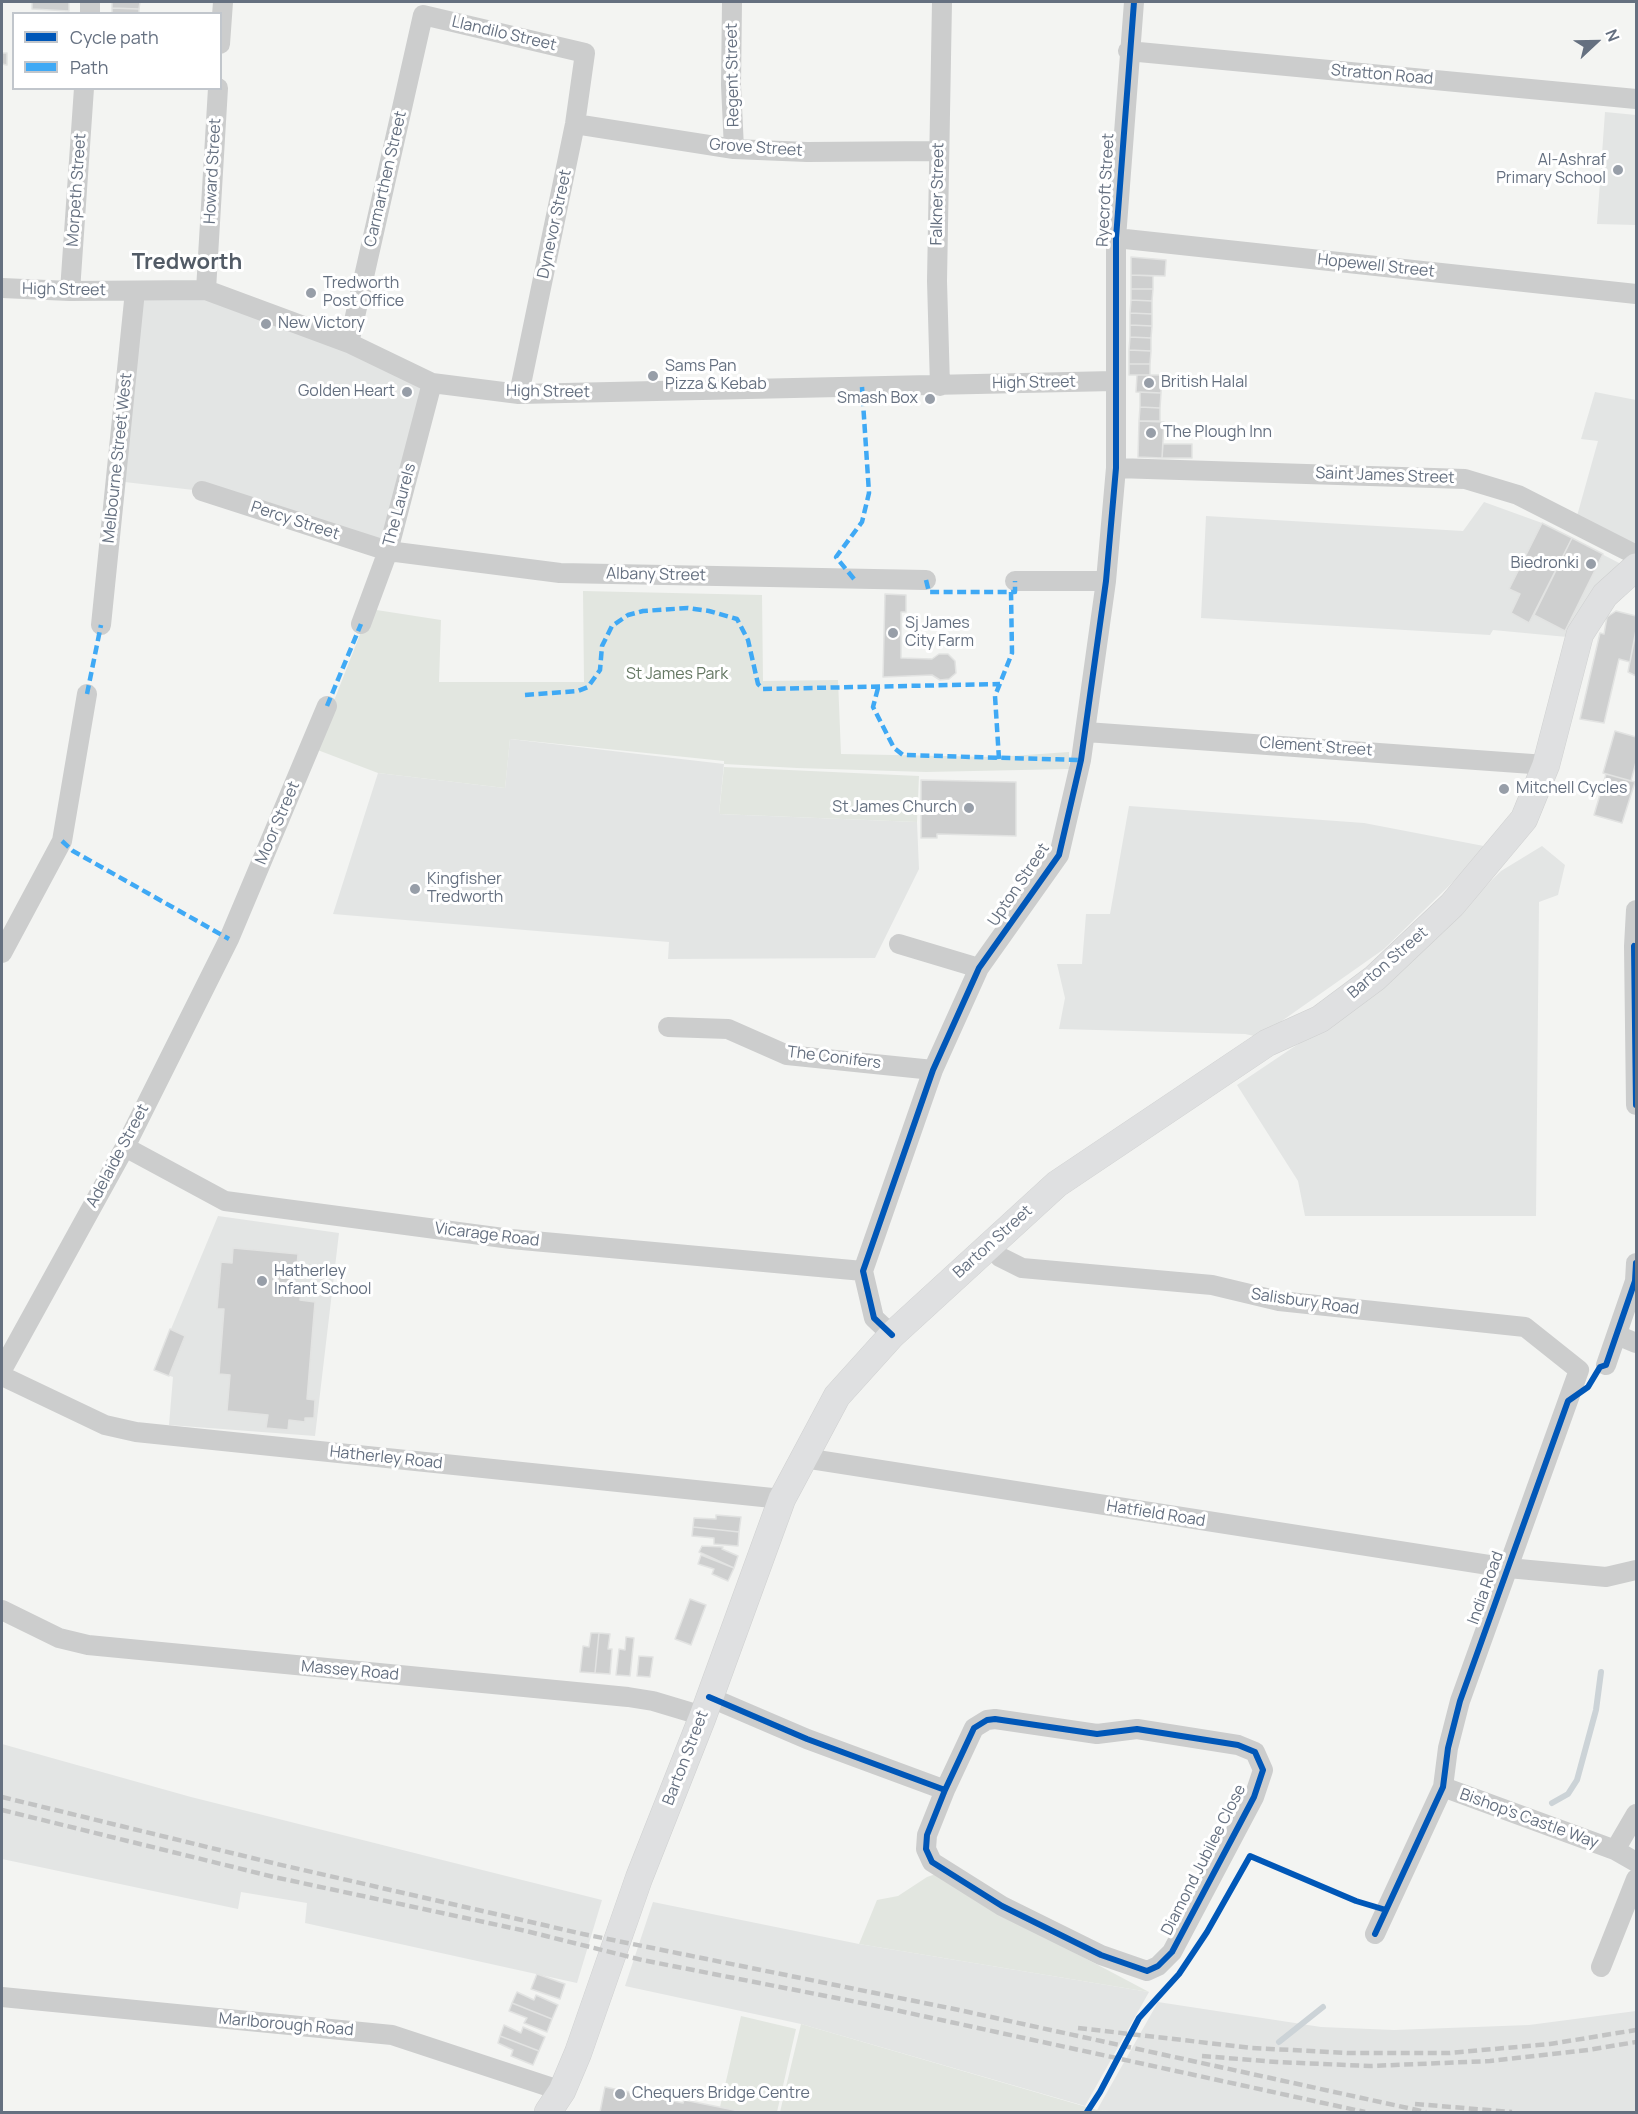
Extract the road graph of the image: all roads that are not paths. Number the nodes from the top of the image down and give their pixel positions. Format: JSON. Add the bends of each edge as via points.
{"nodes":[{"id":1,"x":732,"y":2,"type":"edge"},
{"id":2,"x":942,"y":2,"type":"edge"},
{"id":3,"x":1134,"y":2,"type":"edge"},
{"id":4,"x":423,"y":15,"type":"joint"},
{"id":5,"x":1128,"y":51,"type":"junction"},
{"id":6,"x":585,"y":53,"type":"joint"},
{"id":7,"x":84,"y":90,"type":"edge"},
{"id":8,"x":218,"y":90,"type":"edge"},
{"id":9,"x":1636,"y":99,"type":"edge"},
{"id":10,"x":575,"y":124,"type":"junction"},
{"id":11,"x":734,"y":149,"type":"junction"},
{"id":12,"x":939,"y":151,"type":"junction"},
{"id":13,"x":1116,"y":238,"type":"junction"},
{"id":14,"x":2,"y":288,"type":"edge"},
{"id":15,"x":206,"y":290,"type":"junction"},
{"id":16,"x":70,"y":291,"type":"junction"},
{"id":17,"x":135,"y":291,"type":"junction"},
{"id":18,"x":1636,"y":294,"type":"edge"},
{"id":19,"x":349,"y":344,"type":"junction"},
{"id":20,"x":1114,"y":381,"type":"junction"},
{"id":21,"x":432,"y":383,"type":"junction"},
{"id":22,"x":940,"y":386,"type":"junction"},
{"id":23,"x":519,"y":394,"type":"junction"},
{"id":24,"x":1116,"y":468,"type":"junction"},
{"id":25,"x":202,"y":491,"type":"dead end"},
{"id":26,"x":388,"y":551,"type":"junction"},
{"id":27,"x":1636,"y":555,"type":"edge"},
{"id":28,"x":1636,"y":567,"type":"edge"},
{"id":29,"x":926,"y":580,"type":"dead end"},
{"id":30,"x":1015,"y":581,"type":"dead end"},
{"id":31,"x":1106,"y":581,"type":"junction"},
{"id":32,"x":361,"y":624,"type":"dead end"},
{"id":33,"x":101,"y":625,"type":"dead end"},
{"id":34,"x":87,"y":694,"type":"dead end"},
{"id":35,"x":327,"y":706,"type":"dead end"},
{"id":36,"x":1086,"y":732,"type":"junction"},
{"id":37,"x":1546,"y":765,"type":"junction"},
{"id":38,"x":1636,"y":910,"type":"edge"},
{"id":39,"x":229,"y":939,"type":"joint"},
{"id":40,"x":899,"y":944,"type":"dead end"},
{"id":41,"x":1635,"y":946,"type":"edge"},
{"id":42,"x":2,"y":953,"type":"edge"},
{"id":43,"x":979,"y":968,"type":"junction"},
{"id":44,"x":668,"y":1027,"type":"dead end"},
{"id":45,"x":933,"y":1070,"type":"junction"},
{"id":46,"x":1636,"y":1105,"type":"edge"},
{"id":47,"x":125,"y":1147,"type":"junction"},
{"id":48,"x":990,"y":1245,"type":"junction"},
{"id":49,"x":1636,"y":1263,"type":"edge"},
{"id":50,"x":863,"y":1271,"type":"junction"},
{"id":51,"x":892,"y":1335,"type":"junction"},
{"id":52,"x":1617,"y":1335,"type":"junction"},
{"id":53,"x":1636,"y":1342,"type":"edge"},
{"id":54,"x":1606,"y":1365,"type":"dead end"},
{"id":55,"x":2,"y":1370,"type":"edge"},
{"id":56,"x":1579,"y":1370,"type":"joint"},
{"id":57,"x":2,"y":1376,"type":"edge"},
{"id":58,"x":804,"y":1458,"type":"junction"},
{"id":59,"x":782,"y":1499,"type":"junction"},
{"id":60,"x":1508,"y":1568,"type":"junction"},
{"id":61,"x":1636,"y":1570,"type":"edge"},
{"id":62,"x":2,"y":1610,"type":"edge"},
{"id":63,"x":706,"y":1707,"type":"junction"},
{"id":64,"x":1443,"y":1787,"type":"junction"},
{"id":65,"x":945,"y":1790,"type":"junction"},
{"id":66,"x":1636,"y":1814,"type":"edge"},
{"id":67,"x":1615,"y":1850,"type":"junction"},
{"id":68,"x":1636,"y":1862,"type":"edge"},
{"id":69,"x":1636,"y":1879,"type":"edge"},
{"id":70,"x":1375,"y":1934,"type":"dead end"},
{"id":71,"x":1601,"y":1967,"type":"dead end"},
{"id":72,"x":2,"y":1997,"type":"edge"},
{"id":73,"x":555,"y":2102,"type":"edge"}],
"edges":[{"from":1,"to":11,"type":"street","name":"Regent Street","via":[[730,85]]},
{"from":2,"to":12,"type":"street","name":"Falkner Street"},
{"from":3,"to":5,"type":"street","name":"Ryecroft Street"},
{"from":4,"to":6,"type":"street","name":"Llandilo Street"},
{"from":4,"to":19,"type":"street","name":"Carmarthen Street"},
{"from":5,"to":9,"type":"street","name":"Stratton Road"},
{"from":5,"to":13,"type":"street","name":"Ryecroft Street"},
{"from":6,"to":10,"type":"street","name":"Dynevor Street"},
{"from":7,"to":16,"type":"street","name":"Morpeth Street"},
{"from":8,"to":15,"type":"street","name":"Howard Street"},
{"from":10,"to":11,"type":"street","name":"Grove Street"},
{"from":10,"to":23,"type":"street","name":"Dynevor Street"},
{"from":11,"to":12,"type":"street","name":"Grove Street"},
{"from":12,"to":22,"type":"street","name":"Falkner Street"},
{"from":13,"to":18,"type":"street","name":"Hopewell Street"},
{"from":13,"to":20,"type":"street","name":"Ryecroft Street"},
{"from":14,"to":16,"type":"street","name":"High Street"},
{"from":15,"to":17,"type":"street","name":"High Street"},
{"from":15,"to":19,"type":"street","name":"High Street"},
{"from":16,"to":17,"type":"street","name":"High Street"},
{"from":17,"to":33,"type":"street","name":"Melbourne Street West"},
{"from":19,"to":21,"type":"street","name":"High Street"},
{"from":20,"to":22,"type":"street","name":"High Street"},
{"from":20,"to":24,"type":"street","name":"Upton Street"},
{"from":21,"to":23,"type":"street","name":"High Street"},
{"from":21,"to":26,"type":"street","name":"The Laurels"},
{"from":22,"to":23,"type":"street","name":"High Street"},
{"from":24,"to":27,"type":"street","name":"Saint James Street","via":[[1465,479],[1518,495]]},
{"from":24,"to":31,"type":"street","name":"Upton Street"},
{"from":25,"to":26,"type":"street","name":"Percy Street"},
{"from":26,"to":29,"type":"street","name":"Albany Street","via":[[560,573]]},
{"from":26,"to":32,"type":"street","name":"The Laurels"},
{"from":28,"to":37,"type":"main road","name":"Barton Street","via":[[1605,595],[1580,634]]},
{"from":30,"to":31,"type":"street"},
{"from":31,"to":36,"type":"street","name":"Upton Street"},
{"from":34,"to":42,"type":"street","via":[[62,841]]},
{"from":35,"to":39,"type":"street","name":"Moor Street"},
{"from":36,"to":37,"type":"street","name":"Clement Street"},
{"from":36,"to":43,"type":"street","name":"Upton Street","via":[[1059,855]]},
{"from":37,"to":48,"type":"main road","name":"Barton Street","via":[[1524,819],[1452,905],[1375,978],[1320,1019],[1267,1043],[1057,1184]]},
{"from":38,"to":41,"type":"street"},
{"from":39,"to":47,"type":"street","name":"Adelaide Street"},
{"from":40,"to":43,"type":"street"},
{"from":41,"to":46,"type":"street"},
{"from":43,"to":45,"type":"street","name":"Upton Street"},
{"from":44,"to":45,"type":"street","name":"The Conifers","via":[[728,1029],[787,1055]]},
{"from":45,"to":50,"type":"street","name":"Upton Street"},
{"from":47,"to":50,"type":"street","name":"Vicarage Road","via":[[225,1201],[511,1239]]},
{"from":47,"to":55,"type":"street","name":"Adelaide Street"},
{"from":48,"to":51,"type":"main road","name":"Barton Street"},
{"from":48,"to":56,"type":"street","name":"Salisbury Road","via":[[1000,1257],[1022,1268],[1212,1286],[1279,1301],[1525,1327]]},
{"from":49,"to":52,"type":"street","via":[[1635,1281]]},
{"from":50,"to":51,"type":"street","via":[[874,1318]]},
{"from":51,"to":58,"type":"main road","name":"Barton Street","via":[[837,1396]]},
{"from":52,"to":53,"type":"street"},
{"from":52,"to":54,"type":"street"},
{"from":56,"to":60,"type":"street","name":"India Road"},
{"from":57,"to":59,"type":"street","name":"Hatherley Road","via":[[105,1425],[136,1432]]},
{"from":58,"to":59,"type":"main road","name":"Barton Street"},
{"from":58,"to":60,"type":"street","name":"Hatfield Road"},
{"from":59,"to":63,"type":"main road","name":"Barton Street"},
{"from":60,"to":61,"type":"street","name":"Hatfield Road","via":[[1606,1577]]},
{"from":60,"to":64,"type":"street","name":"India Road","via":[[1460,1701]]},
{"from":62,"to":63,"type":"street","name":"Massey Road","via":[[59,1638],[88,1646]]},
{"from":63,"to":65,"type":"street"},
{"from":63,"to":73,"type":"main road","name":"Barton Street"},
{"from":64,"to":67,"type":"street","name":"Bishop's Castle Way"},
{"from":64,"to":70,"type":"street","name":"India Road"},
{"from":65,"to":65,"type":"street","name":"Diamond Jubilee Close","via":[[927,1835],[926,1849],[932,1862],[1002,1906],[1101,1955],[1147,1971],[1172,1952],[1254,1797],[1263,1770],[1255,1752],[1238,1746],[1137,1730],[1098,1734],[994,1719],[974,1728]]},
{"from":66,"to":67,"type":"street","name":"Bishop's Castle Way"},
{"from":67,"to":68,"type":"street","name":"Bishop's Castle Way"},
{"from":69,"to":71,"type":"street"},
{"from":72,"to":73,"type":"street","name":"Marlborough Road","via":[[392,2035]]}]}
